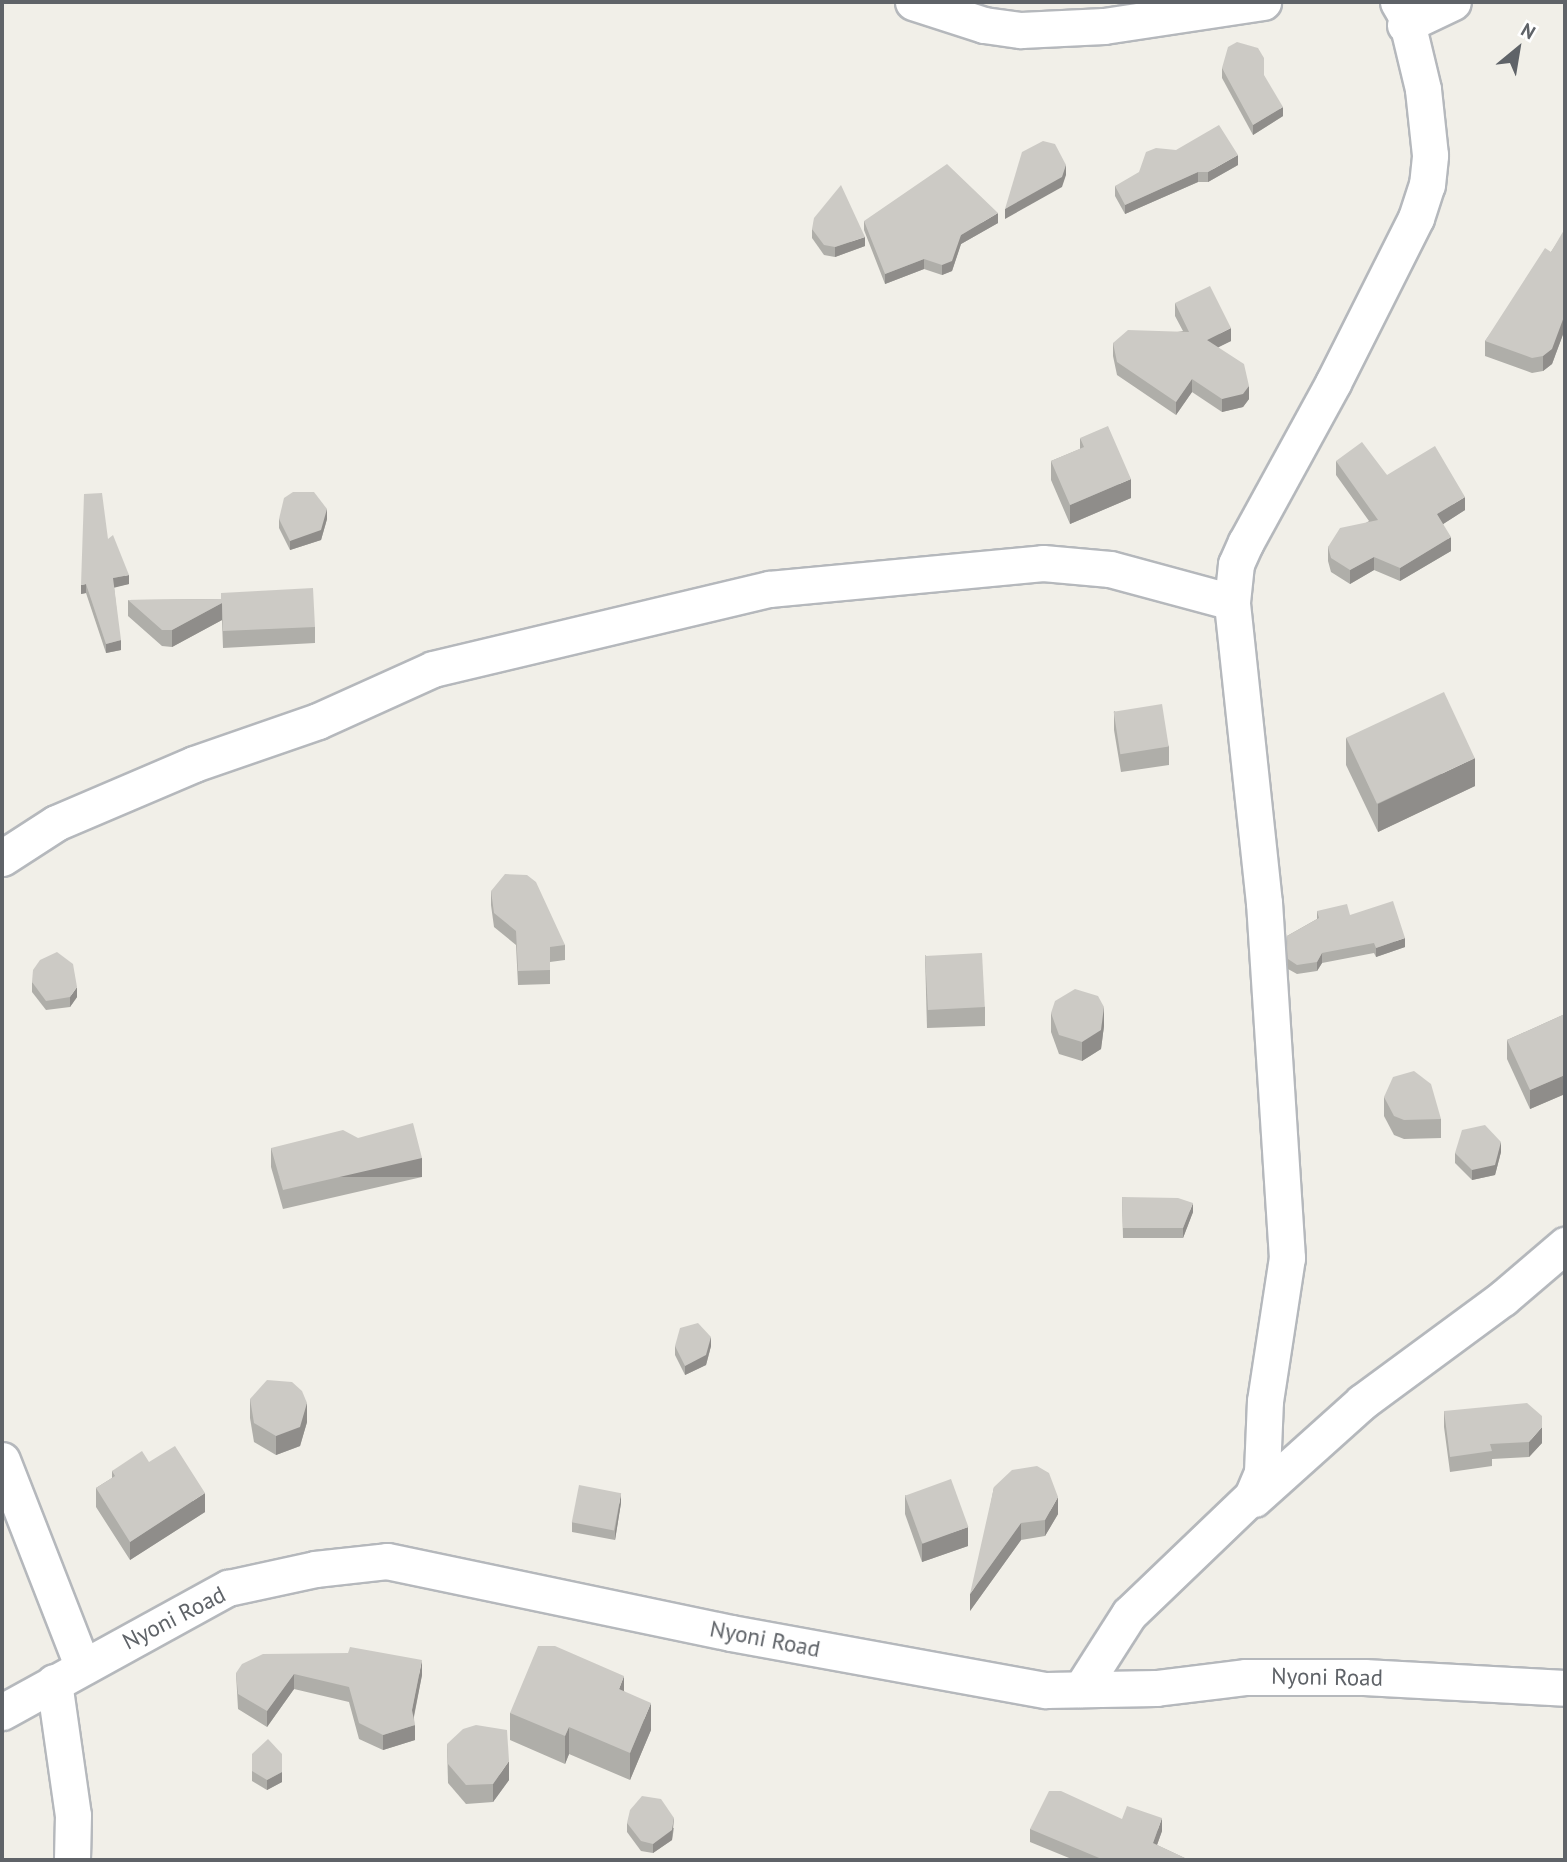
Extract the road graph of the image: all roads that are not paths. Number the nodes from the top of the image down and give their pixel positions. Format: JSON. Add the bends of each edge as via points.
{"nodes":[{"id":1,"x":914,"y":2,"type":"edge"},
{"id":2,"x":1263,"y":2,"type":"edge"},
{"id":3,"x":1453,"y":2,"type":"edge"},
{"id":4,"x":1402,"y":13,"type":"edge"},
{"id":5,"x":1232,"y":602,"type":"junction"},
{"id":6,"x":2,"y":858,"type":"edge"},
{"id":7,"x":1565,"y":1245,"type":"edge"},
{"id":8,"x":2,"y":1460,"type":"edge"},
{"id":9,"x":1212,"y":1537,"type":"junction"},
{"id":10,"x":68,"y":1674,"type":"junction"},
{"id":11,"x":1565,"y":1688,"type":"edge"},
{"id":12,"x":1081,"y":1689,"type":"junction"},
{"id":13,"x":2,"y":1712,"type":"edge"},
{"id":14,"x":72,"y":1860,"type":"edge"}],
"edges":[{"from":1,"to":2,"type":"street","via":[[984,25],[1021,30],[1104,26]]},
{"from":3,"to":4,"type":"street"},
{"from":4,"to":5,"type":"street","via":[[1423,89],[1430,155],[1427,185],[1416,218],[1333,383],[1246,542],[1236,564]]},
{"from":5,"to":6,"type":"street","via":[[1110,569],[1043,563],[769,589],[433,669],[318,721],[194,764],[56,823]]},
{"from":5,"to":9,"type":"street","via":[[1264,903],[1287,1258],[1265,1401],[1262,1472],[1252,1496]]},
{"from":7,"to":9,"type":"street","via":[[1503,1298],[1362,1402]]},
{"from":8,"to":10,"type":"street"},
{"from":9,"to":12,"type":"street","via":[[1129,1614]]},
{"from":10,"to":12,"type":"street","name":"Nyoni Road","via":[[228,1588],[315,1569],[387,1561],[946,1674],[1046,1690]]},
{"from":10,"to":13,"type":"street","name":"Nyoni Road"},
{"from":10,"to":14,"type":"street"},
{"from":11,"to":12,"type":"street","name":"Nyoni Road","via":[[1364,1677],[1246,1677],[1156,1688]]}]}
